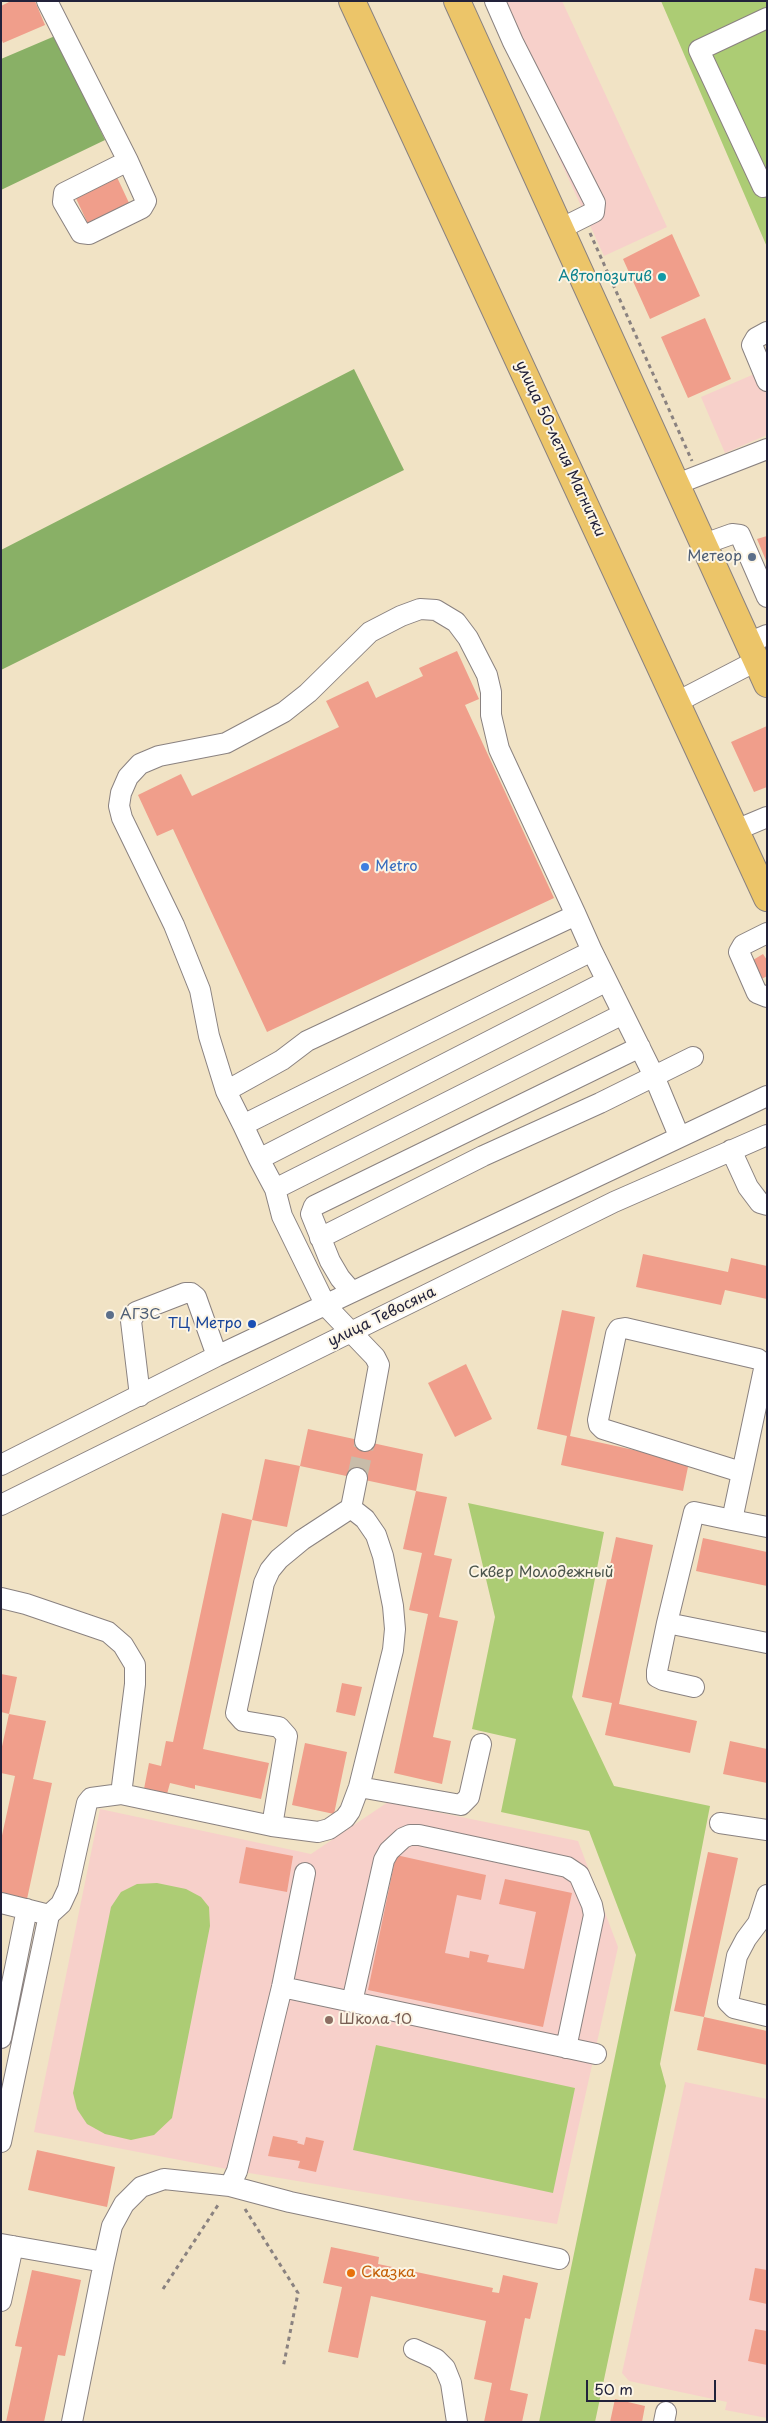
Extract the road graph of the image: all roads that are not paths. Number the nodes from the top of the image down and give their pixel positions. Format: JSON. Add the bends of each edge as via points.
{"nodes":[{"id":1,"x":47,"y":1,"type":"edge"},
{"id":2,"x":352,"y":1,"type":"edge"},
{"id":3,"x":457,"y":1,"type":"edge"},
{"id":4,"x":495,"y":1,"type":"edge"},
{"id":5,"x":767,"y":18,"type":"edge"},
{"id":6,"x":128,"y":161,"type":"dead end"},
{"id":7,"x":766,"y":190,"type":"edge"},
{"id":8,"x":572,"y":223,"type":"junction"},
{"id":9,"x":767,"y":332,"type":"edge"},
{"id":10,"x":767,"y":381,"type":"edge"},
{"id":11,"x":767,"y":449,"type":"edge"},
{"id":12,"x":687,"y":480,"type":"junction"},
{"id":13,"x":704,"y":544,"type":"junction"},
{"id":14,"x":767,"y":597,"type":"edge"},
{"id":15,"x":760,"y":656,"type":"edge"},
{"id":16,"x":677,"y":702,"type":"junction"},
{"id":17,"x":767,"y":816,"type":"edge"},
{"id":18,"x":736,"y":830,"type":"junction"},
{"id":19,"x":767,"y":898,"type":"edge"},
{"id":20,"x":576,"y":915,"type":"junction"},
{"id":21,"x":767,"y":933,"type":"edge"},
{"id":22,"x":592,"y":950,"type":"junction"},
{"id":23,"x":607,"y":982,"type":"junction"},
{"id":24,"x":767,"y":997,"type":"edge"},
{"id":25,"x":623,"y":1014,"type":"junction"},
{"id":26,"x":640,"y":1047,"type":"junction"},
{"id":27,"x":693,"y":1057,"type":"dead end"},
{"id":28,"x":654,"y":1076,"type":"junction"},
{"id":29,"x":226,"y":1091,"type":"junction"},
{"id":30,"x":767,"y":1096,"type":"edge"},
{"id":31,"x":243,"y":1125,"type":"junction"},
{"id":32,"x":767,"y":1135,"type":"edge"},
{"id":33,"x":679,"y":1136,"type":"junction"},
{"id":34,"x":731,"y":1150,"type":"junction"},
{"id":35,"x":259,"y":1159,"type":"junction"},
{"id":36,"x":275,"y":1189,"type":"junction"},
{"id":37,"x":767,"y":1205,"type":"edge"},
{"id":38,"x":320,"y":1238,"type":"junction"},
{"id":39,"x":352,"y":1292,"type":"junction"},
{"id":40,"x":326,"y":1306,"type":"junction"},
{"id":41,"x":352,"y":1332,"type":"junction"},
{"id":42,"x":217,"y":1356,"type":"junction"},
{"id":43,"x":140,"y":1396,"type":"junction"},
{"id":44,"x":365,"y":1441,"type":"tunnel mouth"},
{"id":45,"x":1,"y":1465,"type":"edge"},
{"id":46,"x":741,"y":1472,"type":"junction"},
{"id":47,"x":357,"y":1478,"type":"tunnel mouth"},
{"id":48,"x":1,"y":1505,"type":"edge"},
{"id":49,"x":351,"y":1508,"type":"junction"},
{"id":50,"x":732,"y":1520,"type":"junction"},
{"id":51,"x":767,"y":1527,"type":"edge"},
{"id":52,"x":1,"y":1598,"type":"edge"},
{"id":53,"x":668,"y":1623,"type":"junction"},
{"id":54,"x":767,"y":1643,"type":"edge"},
{"id":55,"x":694,"y":1687,"type":"dead end"},
{"id":56,"x":481,"y":1744,"type":"dead end"},
{"id":57,"x":359,"y":1787,"type":"junction"},
{"id":58,"x":121,"y":1794,"type":"junction"},
{"id":59,"x":720,"y":1823,"type":"dead end"},
{"id":60,"x":272,"y":1826,"type":"junction"},
{"id":61,"x":767,"y":1830,"type":"edge"},
{"id":62,"x":305,"y":1873,"type":"dead end"},
{"id":63,"x":767,"y":1895,"type":"edge"},
{"id":64,"x":1,"y":1903,"type":"edge"},
{"id":65,"x":27,"y":1909,"type":"junction"},
{"id":66,"x":49,"y":1915,"type":"junction"},
{"id":67,"x":763,"y":1925,"type":"edge"},
{"id":68,"x":282,"y":1986,"type":"junction"},
{"id":69,"x":352,"y":2002,"type":"junction"},
{"id":70,"x":767,"y":2016,"type":"edge"},
{"id":71,"x":1,"y":2038,"type":"edge"},
{"id":72,"x":566,"y":2048,"type":"junction"},
{"id":73,"x":596,"y":2054,"type":"dead end"},
{"id":74,"x":1,"y":2142,"type":"edge"},
{"id":75,"x":230,"y":2186,"type":"junction"},
{"id":76,"x":7,"y":2245,"type":"edge"},
{"id":77,"x":559,"y":2259,"type":"dead end"},
{"id":78,"x":104,"y":2262,"type":"junction"},
{"id":79,"x":1,"y":2301,"type":"edge"},
{"id":80,"x":414,"y":2349,"type":"dead end"},
{"id":81,"x":72,"y":2422,"type":"edge"},
{"id":82,"x":457,"y":2422,"type":"edge"}],
"edges":[{"from":1,"to":6,"type":"street"},
{"from":2,"to":16,"type":"main road","name":"улица 50-летия Магнитки"},
{"from":3,"to":8,"type":"main road"},
{"from":4,"to":8,"type":"street","via":[[595,203],[594,212]]},
{"from":5,"to":7,"type":"street","via":[[699,50]]},
{"from":8,"to":12,"type":"main road"},
{"from":9,"to":10,"type":"street","via":[[752,345]]},
{"from":11,"to":12,"type":"street"},
{"from":12,"to":13,"type":"main road"},
{"from":13,"to":14,"type":"street","via":[[732,534],[740,535]]},
{"from":13,"to":15,"type":"main road"},
{"from":15,"to":16,"type":"street"},
{"from":16,"to":18,"type":"main road","name":"улица 50-летия Магнитки"},
{"from":17,"to":18,"type":"street"},
{"from":18,"to":19,"type":"main road","name":"улица 50-летия Магнитки"},
{"from":20,"to":22,"type":"street"},
{"from":20,"to":29,"type":"street","via":[[307,1041],[282,1060]]},
{"from":20,"to":29,"type":"street","via":[[499,749],[491,715],[487,674],[468,638],[456,622],[436,610],[420,609],[393,620],[370,632],[284,712],[226,743],[159,756],[140,764],[128,777],[121,793],[119,806],[122,818],[174,925],[200,990],[209,1036]]},
{"from":21,"to":24,"type":"street","via":[[743,945],[739,952],[757,993]]},
{"from":22,"to":23,"type":"street"},
{"from":22,"to":31,"type":"street"},
{"from":23,"to":25,"type":"street"},
{"from":23,"to":35,"type":"street"},
{"from":25,"to":26,"type":"street"},
{"from":25,"to":36,"type":"street"},
{"from":26,"to":28,"type":"street"},
{"from":26,"to":38,"type":"street","via":[[318,1204],[312,1210],[312,1218]]},
{"from":27,"to":28,"type":"street"},
{"from":28,"to":33,"type":"street"},
{"from":28,"to":38,"type":"street","via":[[482,1156]]},
{"from":29,"to":31,"type":"street"},
{"from":30,"to":33,"type":"street"},
{"from":31,"to":35,"type":"street"},
{"from":32,"to":34,"type":"street","name":"улица Тевосяна"},
{"from":33,"to":39,"type":"street"},
{"from":34,"to":37,"type":"street","via":[[748,1187],[760,1203]]},
{"from":34,"to":41,"type":"street","name":"улица Тевосяна","via":[[614,1202]]},
{"from":35,"to":36,"type":"street"},
{"from":36,"to":40,"type":"street","via":[[282,1216]]},
{"from":38,"to":39,"type":"street","via":[[340,1278]]},
{"from":39,"to":40,"type":"street"},
{"from":40,"to":41,"type":"street"},
{"from":40,"to":42,"type":"street"},
{"from":41,"to":44,"type":"street","via":[[379,1364]]},
{"from":41,"to":48,"type":"street","name":"улица Тевосяна"},
{"from":42,"to":43,"type":"street"},
{"from":42,"to":43,"type":"street","via":[[196,1298],[191,1293],[136,1312],[131,1321]]},
{"from":43,"to":45,"type":"street"},
{"from":46,"to":46,"type":"street","via":[[764,1369],[761,1361],[619,1329],[599,1425],[603,1429]]},
{"from":46,"to":50,"type":"street"},
{"from":47,"to":49,"type":"street"},
{"from":49,"to":57,"type":"street","via":[[365,1519],[378,1542],[395,1629],[393,1650]]},
{"from":49,"to":60,"type":"street","via":[[296,1544],[279,1560],[264,1583],[236,1713],[243,1721],[279,1727],[287,1736]]},
{"from":50,"to":51,"type":"street"},
{"from":50,"to":53,"type":"street","via":[[694,1512]]},
{"from":52,"to":58,"type":"street","via":[[108,1632],[123,1645],[135,1665],[135,1684]]},
{"from":53,"to":54,"type":"street"},
{"from":53,"to":55,"type":"street","via":[[658,1677]]},
{"from":56,"to":57,"type":"street","via":[[469,1797],[461,1805]]},
{"from":57,"to":60,"type":"street","via":[[350,1811],[329,1829],[306,1832]]},
{"from":58,"to":60,"type":"street"},
{"from":58,"to":66,"type":"street","via":[[91,1798],[87,1803],[68,1889],[61,1904]]},
{"from":59,"to":61,"type":"street"},
{"from":62,"to":68,"type":"street"},
{"from":63,"to":67,"type":"street"},
{"from":64,"to":65,"type":"street"},
{"from":65,"to":66,"type":"street"},
{"from":65,"to":71,"type":"street"},
{"from":66,"to":74,"type":"street"},
{"from":67,"to":70,"type":"street","via":[[746,1939],[737,1956],[728,2002],[734,2008]]},
{"from":68,"to":69,"type":"street"},
{"from":68,"to":75,"type":"street"},
{"from":69,"to":72,"type":"street"},
{"from":69,"to":72,"type":"street","via":[[384,1860],[403,1838],[419,1835],[567,1867],[579,1875],[594,1915]]},
{"from":72,"to":73,"type":"street"},
{"from":75,"to":77,"type":"street","via":[[290,2202]]},
{"from":75,"to":78,"type":"street","via":[[164,2179],[141,2187],[124,2204],[112,2226]]},
{"from":76,"to":78,"type":"street"},
{"from":76,"to":79,"type":"street"},
{"from":78,"to":81,"type":"street"},
{"from":80,"to":82,"type":"street","via":[[436,2359],[445,2368],[451,2383]]}]}
